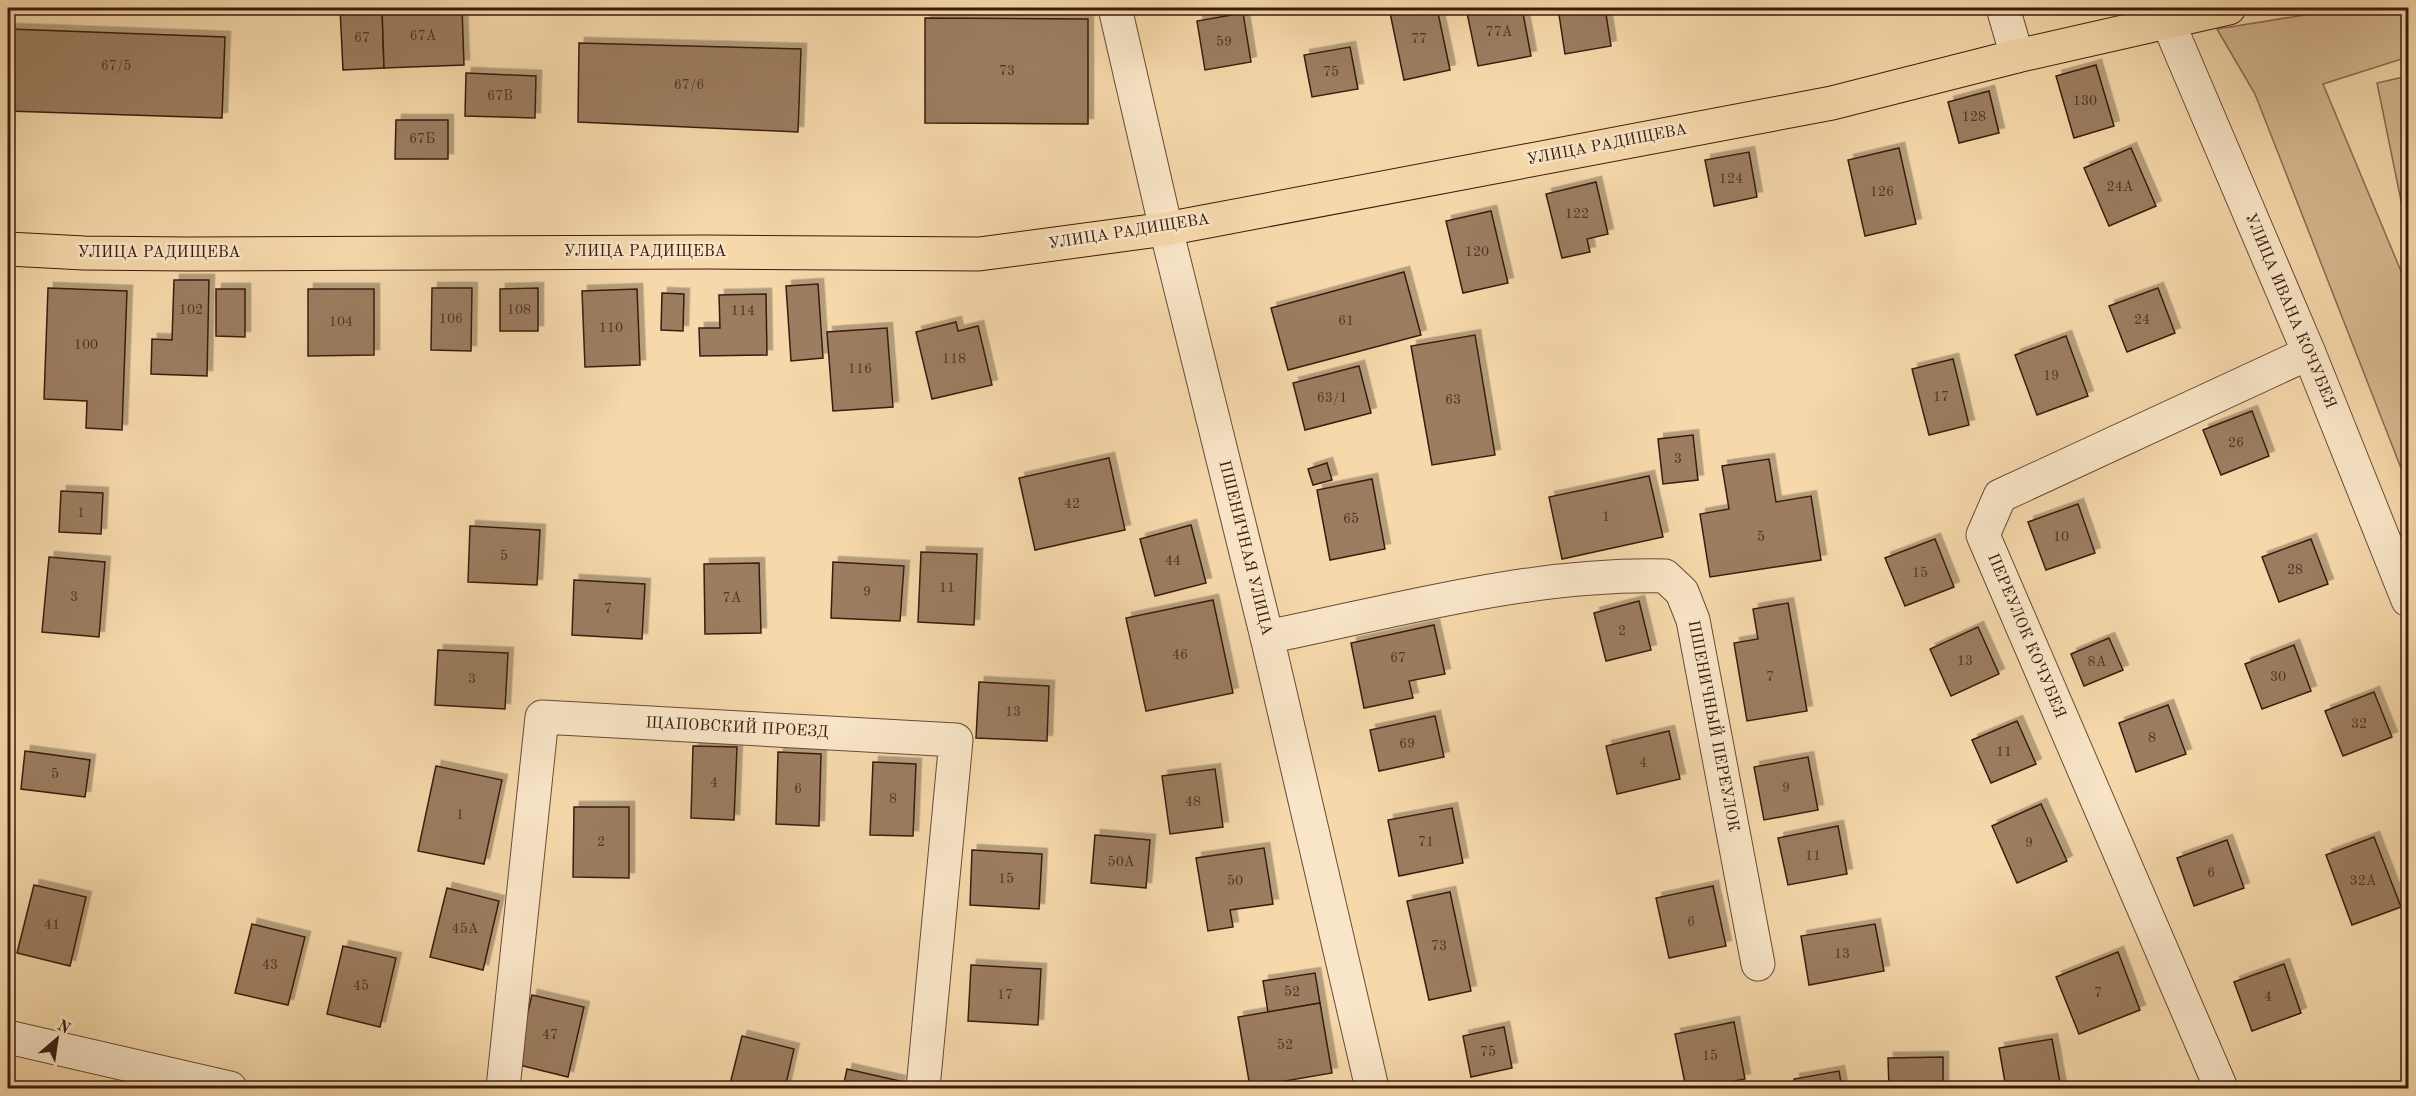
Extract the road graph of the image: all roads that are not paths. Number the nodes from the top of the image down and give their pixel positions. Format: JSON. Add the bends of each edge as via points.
{"nodes":[{"id":1,"x":1115,"y":8,"type":"edge"},
{"id":2,"x":2003,"y":8,"type":"edge"},
{"id":3,"x":2229,"y":8,"type":"edge"},
{"id":4,"x":2168,"y":22,"type":"junction"},
{"id":5,"x":2017,"y":56,"type":"junction"},
{"id":6,"x":1166,"y":229,"type":"junction"},
{"id":7,"x":8,"y":249,"type":"edge"},
{"id":8,"x":2310,"y":353,"type":"junction"},
{"id":9,"x":2398,"y":550,"type":"edge"},
{"id":10,"x":2409,"y":600,"type":"edge"},
{"id":11,"x":1267,"y":637,"type":"junction"},
{"id":12,"x":1758,"y":964,"type":"dead end"},
{"id":13,"x":8,"y":1037,"type":"edge"},
{"id":14,"x":230,"y":1089,"type":"edge"},
{"id":15,"x":503,"y":1089,"type":"edge"},
{"id":16,"x":923,"y":1089,"type":"edge"},
{"id":17,"x":1371,"y":1089,"type":"edge"},
{"id":18,"x":2221,"y":1089,"type":"edge"}],
"edges":[{"from":1,"to":6,"type":"street","name":"ПШЕНИЧНАЯ УЛИЦА"},
{"from":2,"to":5,"type":"street"},
{"from":3,"to":4,"type":"main road","name":"УЛИЦА РАДИЩЕВА"},
{"from":4,"to":5,"type":"main road","name":"УЛИЦА РАДИЩЕВА"},
{"from":4,"to":8,"type":"street","name":"УЛИЦА ИВАНА КОЧУБЕЯ"},
{"from":5,"to":6,"type":"main road","name":"УЛИЦА РАДИЩЕВА","via":[[1832,103]]},
{"from":6,"to":7,"type":"main road","name":"УЛИЦА РАДИЩЕВА","via":[[979,254],[84,254]]},
{"from":6,"to":11,"type":"street","name":"ПШЕНИЧНАЯ УЛИЦА"},
{"from":8,"to":9,"type":"street","name":"УЛИЦА ИВАНА КОЧУБЕЯ"},
{"from":8,"to":18,"type":"street","name":"ПЕРЕУЛОК КОЧУБЕЯ","via":[[2000,496],[1983,535]]},
{"from":9,"to":10,"type":"street","name":"УЛИЦА ИВАНА КОЧУБЕЯ"},
{"from":11,"to":12,"type":"street","name":"ПШЕНИЧНЫЙ ПЕРЕУЛОК","via":[[1508,588],[1569,579],[1665,576],[1682,592],[1693,620]]},
{"from":11,"to":17,"type":"street","name":"ПШЕНИЧНАЯ УЛИЦА"},
{"from":13,"to":14,"type":"street"},
{"from":15,"to":16,"type":"street","name":"ЩАПОВСКИЙ ПРОЕЗД","via":[[542,717],[956,740]]}]}
